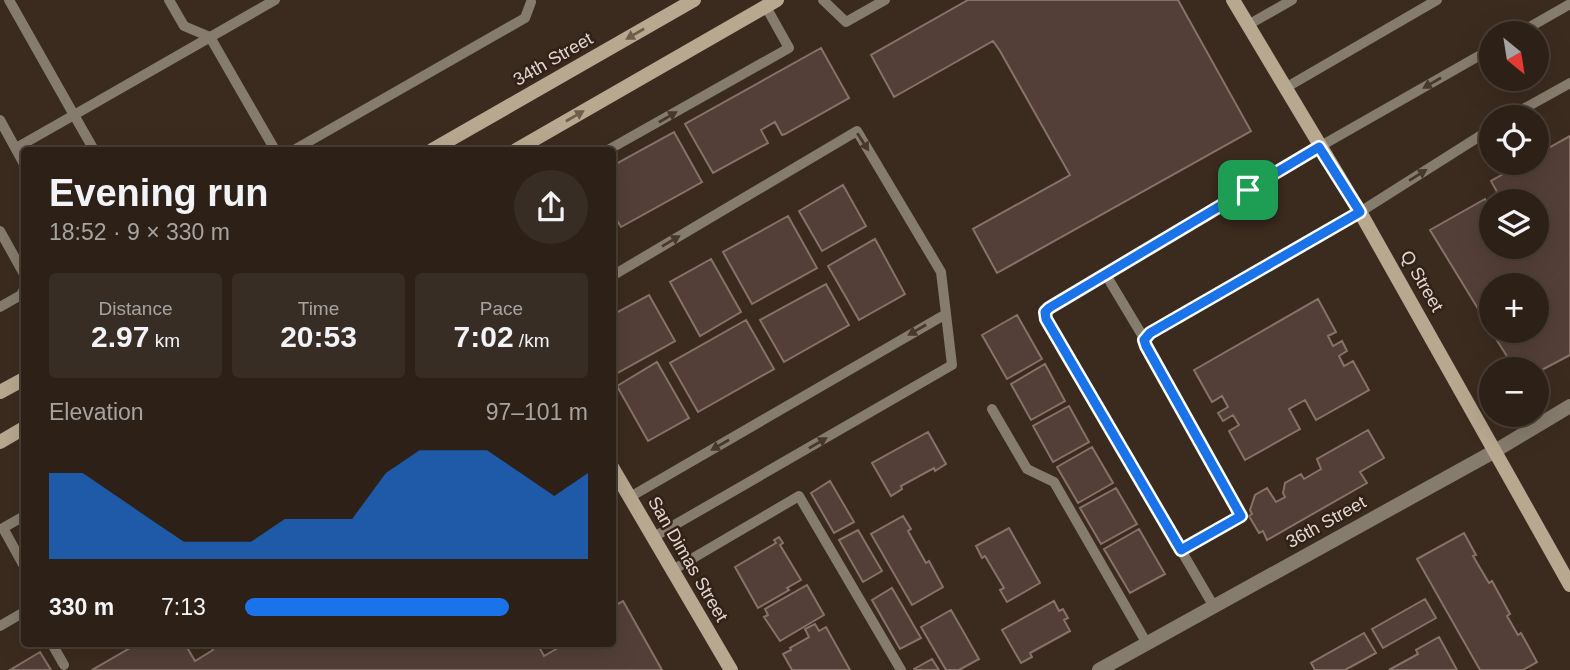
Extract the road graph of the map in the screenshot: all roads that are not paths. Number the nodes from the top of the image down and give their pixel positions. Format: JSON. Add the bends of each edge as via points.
{"nodes":[{"id":1,"x":9,"y":0,"type":"edge"},
{"id":2,"x":169,"y":0,"type":"edge"},
{"id":3,"x":275,"y":0,"type":"edge"},
{"id":4,"x":694,"y":0,"type":"edge"},
{"id":5,"x":823,"y":0,"type":"edge"},
{"id":6,"x":885,"y":0,"type":"edge"},
{"id":7,"x":1233,"y":0,"type":"edge"},
{"id":8,"x":1292,"y":0,"type":"edge"},
{"id":9,"x":1437,"y":0,"type":"edge"},
{"id":10,"x":532,"y":1,"type":"edge"},
{"id":11,"x":771,"y":3,"type":"edge"},
{"id":12,"x":1570,"y":4,"type":"edge"},
{"id":13,"x":1540,"y":21,"type":"edge"},
{"id":14,"x":1248,"y":26,"type":"junction"},
{"id":15,"x":210,"y":37,"type":"junction"},
{"id":16,"x":1479,"y":56,"type":"edge"},
{"id":17,"x":1570,"y":83,"type":"edge"},
{"id":18,"x":1287,"y":87,"type":"junction"},
{"id":19,"x":1531,"y":105,"type":"edge"},
{"id":20,"x":75,"y":116,"type":"junction"},
{"id":21,"x":0,"y":120,"type":"edge"},
{"id":22,"x":1479,"y":137,"type":"edge"},
{"id":23,"x":92,"y":147,"type":"edge"},
{"id":24,"x":273,"y":147,"type":"edge"},
{"id":25,"x":299,"y":147,"type":"edge"},
{"id":26,"x":440,"y":147,"type":"edge"},
{"id":27,"x":521,"y":147,"type":"edge"},
{"id":28,"x":613,"y":147,"type":"edge"},
{"id":29,"x":1319,"y":147,"type":"junction"},
{"id":30,"x":16,"y":148,"type":"junction"},
{"id":31,"x":21,"y":158,"type":"edge"},
{"id":32,"x":1360,"y":212,"type":"junction"},
{"id":33,"x":0,"y":231,"type":"edge"},
{"id":34,"x":21,"y":269,"type":"edge"},
{"id":35,"x":616,"y":274,"type":"edge"},
{"id":36,"x":1106,"y":275,"type":"junction"},
{"id":37,"x":21,"y":295,"type":"edge"},
{"id":38,"x":0,"y":307,"type":"edge"},
{"id":39,"x":946,"y":314,"type":"junction"},
{"id":40,"x":1144,"y":340,"type":"junction"},
{"id":41,"x":21,"y":381,"type":"edge"},
{"id":42,"x":0,"y":392,"type":"edge"},
{"id":43,"x":1570,"y":406,"type":"edge"},
{"id":44,"x":992,"y":409,"type":"dead end"},
{"id":45,"x":21,"y":430,"type":"edge"},
{"id":46,"x":0,"y":442,"type":"edge"},
{"id":47,"x":1495,"y":451,"type":"junction"},
{"id":48,"x":616,"y":474,"type":"edge"},
{"id":49,"x":629,"y":497,"type":"junction"},
{"id":50,"x":21,"y":518,"type":"edge"},
{"id":51,"x":652,"y":538,"type":"junction"},
{"id":52,"x":1181,"y":550,"type":"junction"},
{"id":53,"x":21,"y":561,"type":"edge"},
{"id":54,"x":671,"y":570,"type":"junction"},
{"id":55,"x":1570,"y":585,"type":"edge"},
{"id":56,"x":1213,"y":605,"type":"junction"},
{"id":57,"x":21,"y":614,"type":"edge"},
{"id":58,"x":0,"y":626,"type":"edge"},
{"id":59,"x":1146,"y":642,"type":"junction"},
{"id":60,"x":54,"y":647,"type":"edge"},
{"id":61,"x":64,"y":665,"type":"dead end"},
{"id":62,"x":731,"y":670,"type":"edge"},
{"id":63,"x":901,"y":670,"type":"edge"},
{"id":64,"x":1099,"y":670,"type":"edge"}],
"edges":[{"from":1,"to":20,"type":"lane"},
{"from":2,"to":15,"type":"lane","via":[[184,26]]},
{"from":3,"to":15,"type":"lane"},
{"from":4,"to":26,"type":"street","name":"34th Street","one_way":true},
{"from":5,"to":6,"type":"lane","via":[[846,22]]},
{"from":7,"to":14,"type":"street","name":"Q Street"},
{"from":8,"to":14,"type":"lane"},
{"from":9,"to":18,"type":"lane"},
{"from":10,"to":25,"type":"lane","via":[[525,18]]},
{"from":27,"to":11,"type":"street","one_way":true},
{"from":28,"to":11,"type":"lane","one_way":true,"via":[[789,48]]},
{"from":12,"to":13,"type":"lane"},
{"from":14,"to":18,"type":"street","name":"Q Street"},
{"from":15,"to":20,"type":"lane"},
{"from":15,"to":24,"type":"lane"},
{"from":16,"to":29,"type":"lane","one_way":true},
{"from":17,"to":19,"type":"lane"},
{"from":18,"to":29,"type":"street","name":"Q Street"},
{"from":20,"to":23,"type":"lane"},
{"from":20,"to":30,"type":"lane"},
{"from":21,"to":30,"type":"lane"},
{"from":32,"to":22,"type":"lane","one_way":true},
{"from":29,"to":32,"type":"street","name":"Q Street"},
{"from":29,"to":36,"type":"lane"},
{"from":30,"to":31,"type":"lane"},
{"from":32,"to":40,"type":"lane"},
{"from":32,"to":47,"type":"street","name":"Q Street"},
{"from":33,"to":34,"type":"lane"},
{"from":35,"to":39,"type":"lane","one_way":true,"via":[[857,131],[942,272]]},
{"from":36,"to":40,"type":"lane"},
{"from":36,"to":52,"type":"lane","via":[[1049,308],[1046,319]]},
{"from":37,"to":38,"type":"lane"},
{"from":39,"to":49,"type":"lane","one_way":true},
{"from":51,"to":39,"type":"lane","one_way":true,"via":[[952,365]]},
{"from":40,"to":52,"type":"lane","via":[[1241,516]]},
{"from":41,"to":42,"type":"street"},
{"from":43,"to":47,"type":"street","name":"36th Street"},
{"from":44,"to":59,"type":"lane","via":[[1027,469],[1054,482]]},
{"from":45,"to":46,"type":"street"},
{"from":47,"to":55,"type":"street","name":"Q Street"},
{"from":47,"to":56,"type":"street","name":"36th Street"},
{"from":48,"to":49,"type":"street","name":"San Dimas Street"},
{"from":49,"to":51,"type":"street","name":"San Dimas Street"},
{"from":50,"to":53,"type":"lane","via":[[3,528]]},
{"from":51,"to":54,"type":"street","name":"San Dimas Street"},
{"from":52,"to":56,"type":"lane"},
{"from":54,"to":62,"type":"street","name":"San Dimas Street"},
{"from":54,"to":63,"type":"lane","via":[[799,496]]},
{"from":56,"to":59,"type":"street","name":"36th Street"},
{"from":57,"to":58,"type":"lane"},
{"from":59,"to":64,"type":"street","name":"36th Street"},
{"from":60,"to":61,"type":"lane"}]}
